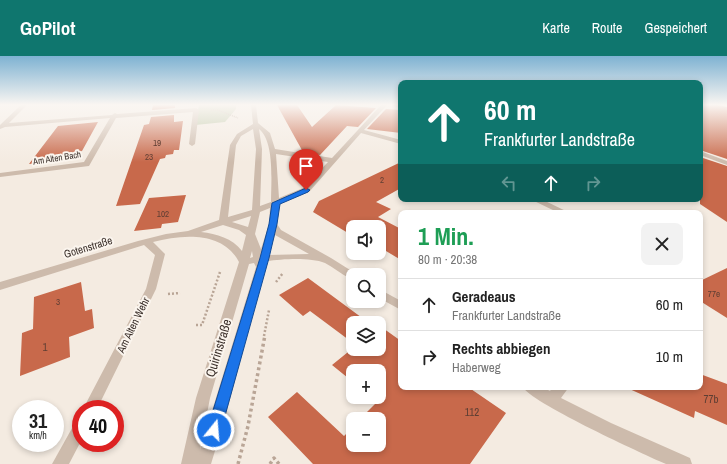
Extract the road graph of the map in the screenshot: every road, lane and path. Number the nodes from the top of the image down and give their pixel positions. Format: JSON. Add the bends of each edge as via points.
{"nodes":[{"id":1,"x":29,"y":124,"type":"edge"},
{"id":2,"x":110,"y":124,"type":"edge"},
{"id":3,"x":194,"y":124,"type":"edge"},
{"id":4,"x":257,"y":124,"type":"junction"},
{"id":5,"x":366,"y":124,"type":"edge"},
{"id":6,"x":1,"y":127,"type":"edge"},
{"id":7,"x":360,"y":131,"type":"junction"},
{"id":8,"x":398,"y":141,"type":"edge"},
{"id":9,"x":192,"y":144,"type":"dead end"},
{"id":10,"x":273,"y":151,"type":"junction"},
{"id":11,"x":703,"y":153,"type":"edge"},
{"id":12,"x":332,"y":160,"type":"junction"},
{"id":13,"x":727,"y":164,"type":"edge"},
{"id":14,"x":0,"y":175,"type":"edge"},
{"id":15,"x":541,"y":202,"type":"edge"},
{"id":16,"x":276,"y":203,"type":"junction"},
{"id":17,"x":559,"y":210,"type":"edge"},
{"id":18,"x":256,"y":211,"type":"junction"},
{"id":19,"x":223,"y":222,"type":"junction"},
{"id":20,"x":273,"y":224,"type":"junction"},
{"id":21,"x":251,"y":233,"type":"junction"},
{"id":22,"x":184,"y":234,"type":"junction"},
{"id":23,"x":147,"y":242,"type":"junction"},
{"id":24,"x":328,"y":260,"type":"junction"},
{"id":25,"x":244,"y":262,"type":"junction"},
{"id":26,"x":261,"y":263,"type":"junction"},
{"id":27,"x":285,"y":271,"type":"dead end"},
{"id":28,"x":220,"y":272,"type":"dead end"},
{"id":29,"x":346,"y":272,"type":"edge"},
{"id":30,"x":0,"y":286,"type":"edge"},
{"id":31,"x":274,"y":286,"type":"dead end"},
{"id":32,"x":386,"y":296,"type":"edge"},
{"id":33,"x":398,"y":304,"type":"edge"},
{"id":34,"x":270,"y":307,"type":"dead end"},
{"id":35,"x":196,"y":326,"type":"dead end"},
{"id":36,"x":535,"y":390,"type":"edge"},
{"id":37,"x":559,"y":390,"type":"edge"},
{"id":38,"x":95,"y":400,"type":"edge"},
{"id":39,"x":551,"y":400,"type":"junction"},
{"id":40,"x":72,"y":442,"type":"edge"},
{"id":41,"x":60,"y":464,"type":"edge"},
{"id":42,"x":189,"y":464,"type":"edge"},
{"id":43,"x":203,"y":464,"type":"edge"},
{"id":44,"x":238,"y":464,"type":"edge"},
{"id":45,"x":270,"y":464,"type":"edge"},
{"id":46,"x":279,"y":464,"type":"edge"},
{"id":47,"x":684,"y":464,"type":"edge"}],
"edges":[{"from":1,"to":6,"type":"street"},
{"from":2,"to":14,"type":"street","name":"Am Alten Bach","via":[[86,164]]},
{"from":3,"to":9,"type":"street"},
{"from":4,"to":10,"type":"street","name":"Quirinstraße","via":[[268,134]]},
{"from":4,"to":18,"type":"street","name":"Quirinstraße","via":[[259,173]]},
{"from":4,"to":19,"type":"street","via":[[239,135],[233,145]]},
{"from":5,"to":7,"type":"street","name":"Gotenstraße"},
{"from":7,"to":8,"type":"street"},
{"from":7,"to":12,"type":"street","name":"Gotenstraße"},
{"from":10,"to":12,"type":"street"},
{"from":10,"to":16,"type":"street","name":"Quirinstraße"},
{"from":11,"to":13,"type":"street"},
{"from":12,"to":16,"type":"street","name":"Gotenstraße","via":[[306,190]]},
{"from":15,"to":17,"type":"street"},
{"from":16,"to":18,"type":"street","name":"Gotenstraße"},
{"from":16,"to":20,"type":"street","name":"Quirinstraße"},
{"from":18,"to":19,"type":"street","name":"Gotenstraße"},
{"from":18,"to":21,"type":"street","name":"Quirinstraße"},
{"from":19,"to":21,"type":"street"},
{"from":19,"to":22,"type":"street","name":"Gotenstraße"},
{"from":20,"to":24,"type":"street","via":[[277,232],[284,237]]},
{"from":20,"to":26,"type":"street","name":"Quirinstraße"},
{"from":21,"to":25,"type":"street","name":"Quirinstraße"},
{"from":21,"to":26,"type":"street"},
{"from":22,"to":23,"type":"street","name":"Gotenstraße"},
{"from":22,"to":25,"type":"street","name":"Gotenstraße","via":[[221,239],[234,246]]},
{"from":23,"to":30,"type":"street","name":"Gotenstraße"},
{"from":23,"to":38,"type":"street","name":"Am Alten Wehr","via":[[160,254],[151,289]]},
{"from":24,"to":26,"type":"street","via":[[304,256]]},
{"from":24,"to":29,"type":"street"},
{"from":25,"to":26,"type":"street"},
{"from":25,"to":42,"type":"street","name":"Quirinstraße","via":[[203,398]]},
{"from":26,"to":43,"type":"street","name":"Quirinstraße"},
{"from":27,"to":31,"type":"path"},
{"from":28,"to":35,"type":"path","via":[[202,325]]},
{"from":32,"to":33,"type":"street"},
{"from":34,"to":44,"type":"path","via":[[248,426]]},
{"from":36,"to":39,"type":"street"},
{"from":37,"to":39,"type":"street"},
{"from":39,"to":47,"type":"street","via":[[628,440]]},
{"from":40,"to":41,"type":"street"},
{"from":45,"to":46,"type":"path","via":[[274,458]]}]}
